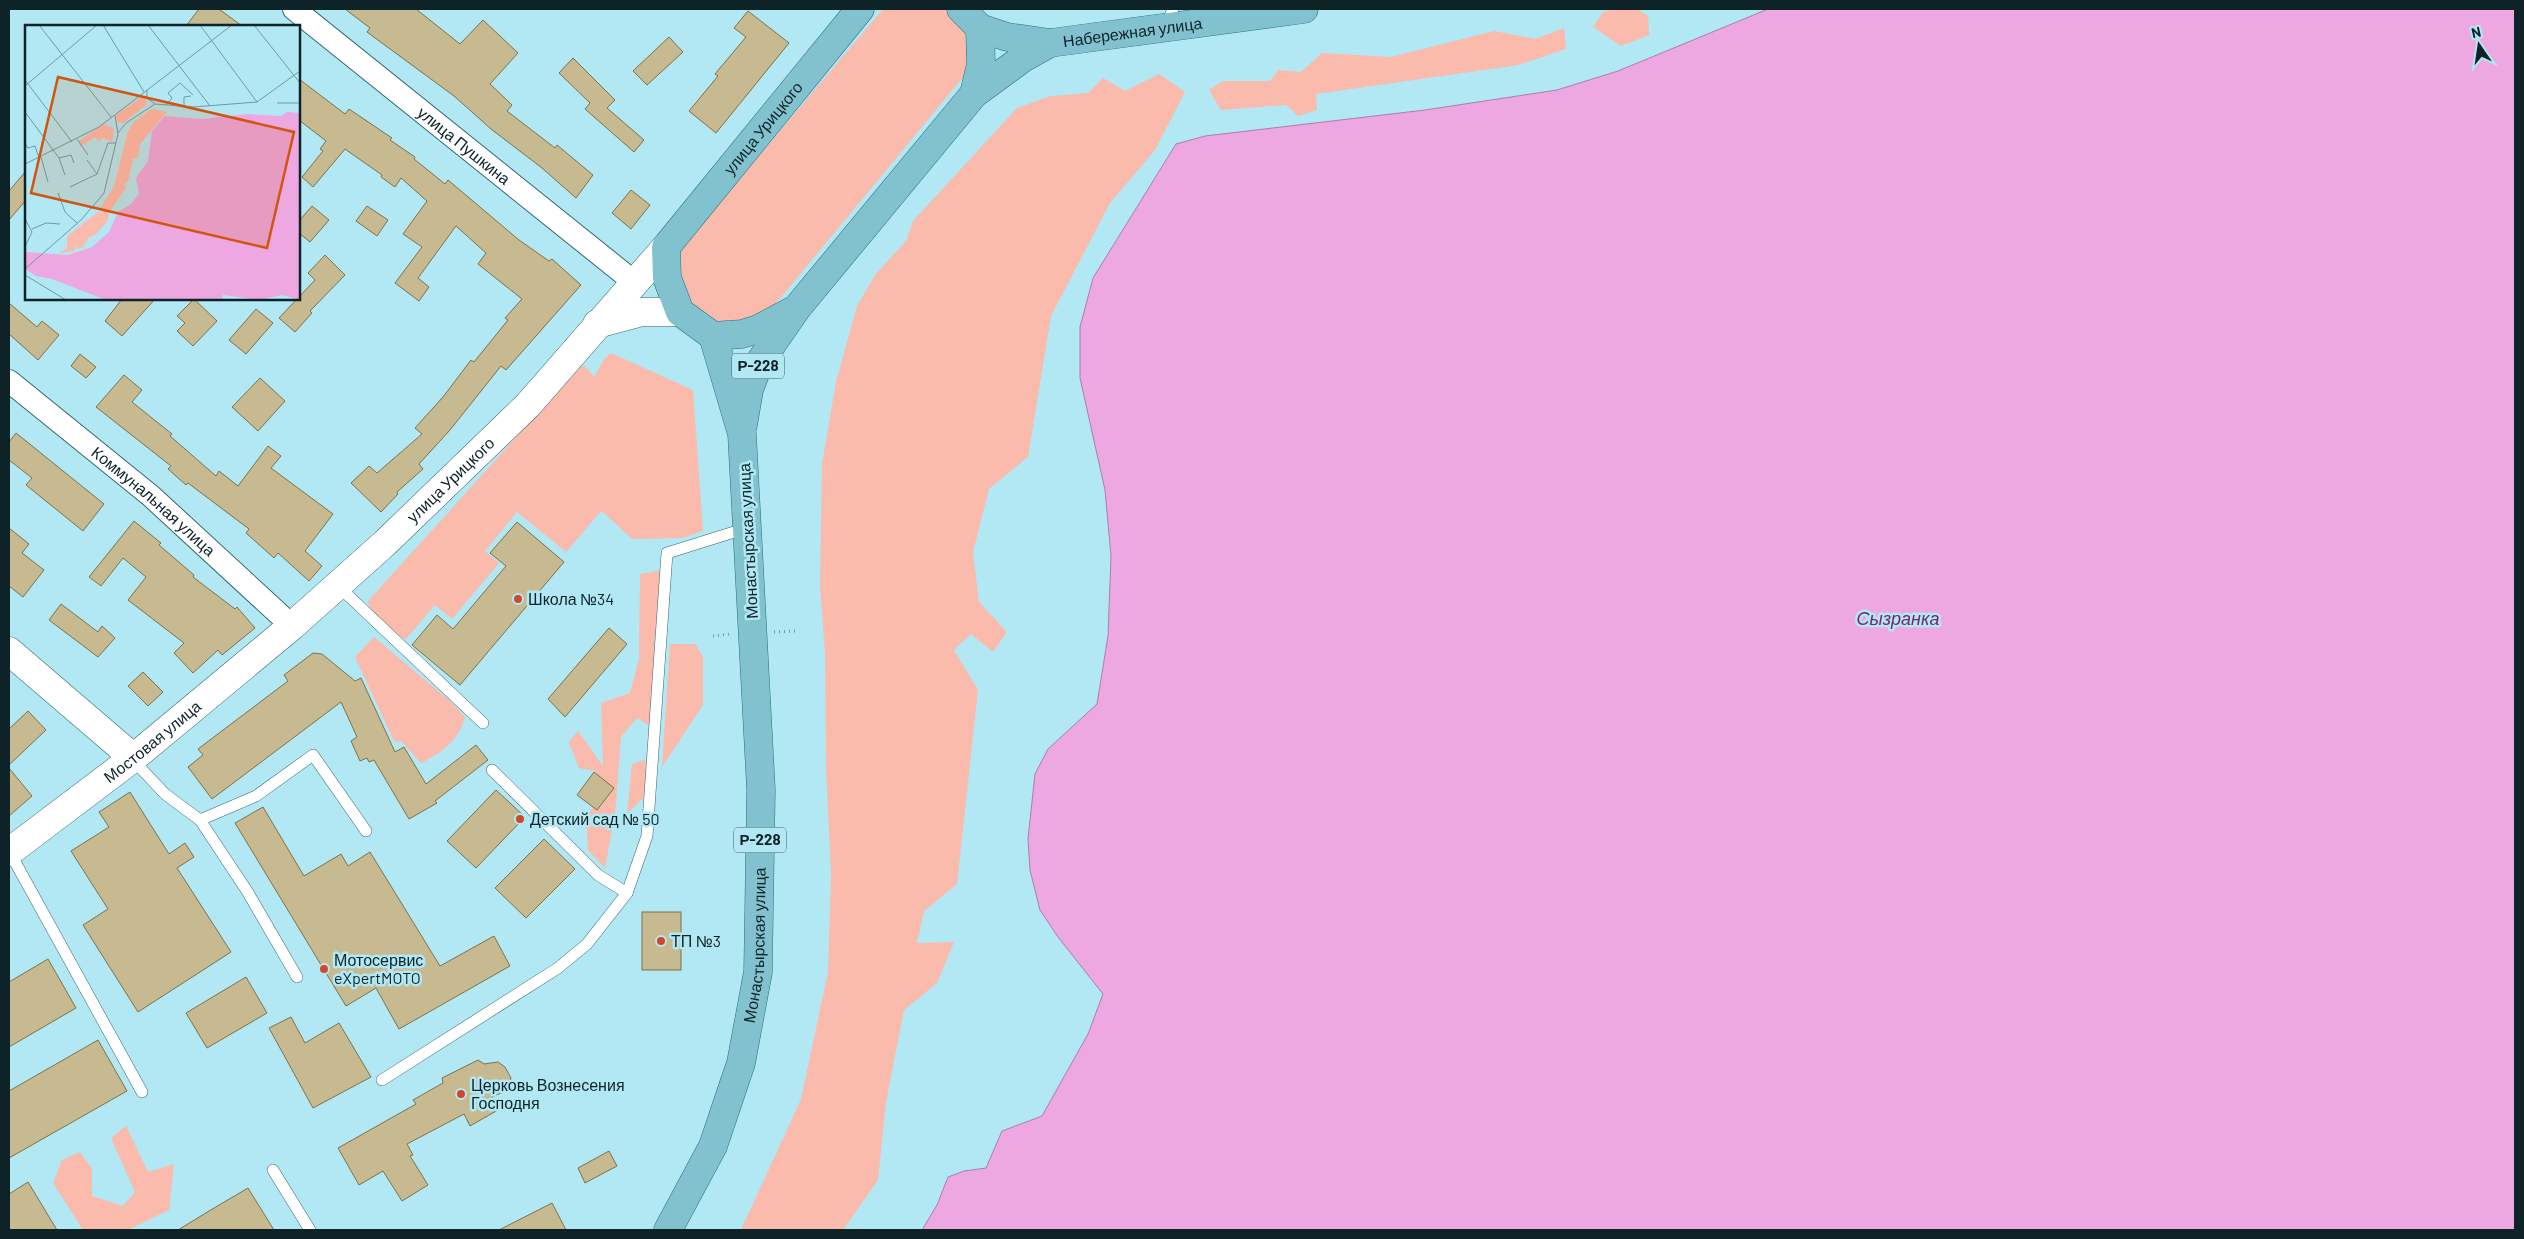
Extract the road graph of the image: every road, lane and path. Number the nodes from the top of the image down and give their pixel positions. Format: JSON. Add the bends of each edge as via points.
{"nodes":[{"id":1,"x":294,"y":9,"type":"edge"},
{"id":2,"x":860,"y":9,"type":"edge"},
{"id":3,"x":961,"y":9,"type":"edge"},
{"id":4,"x":1304,"y":9,"type":"edge"},
{"id":5,"x":1169,"y":19,"type":"edge"},
{"id":6,"x":980,"y":28,"type":"junction"},
{"id":7,"x":1050,"y":43,"type":"junction"},
{"id":8,"x":974,"y":94,"type":"junction"},
{"id":9,"x":666,"y":247,"type":"junction"},
{"id":10,"x":634,"y":282,"type":"junction"},
{"id":11,"x":797,"y":308,"type":"junction"},
{"id":12,"x":680,"y":312,"type":"junction"},
{"id":13,"x":598,"y":324,"type":"junction"},
{"id":14,"x":713,"y":336,"type":"junction"},
{"id":15,"x":9,"y":381,"type":"edge"},
{"id":16,"x":742,"y":434,"type":"junction"},
{"id":17,"x":748,"y":528,"type":"junction"},
{"id":18,"x":337,"y":586,"type":"junction"},
{"id":19,"x":292,"y":626,"type":"junction"},
{"id":20,"x":9,"y":651,"type":"edge"},
{"id":21,"x":483,"y":723,"type":"dead end"},
{"id":22,"x":132,"y":759,"type":"junction"},
{"id":23,"x":492,"y":770,"type":"dead end"},
{"id":24,"x":200,"y":820,"type":"junction"},
{"id":25,"x":366,"y":831,"type":"dead end"},
{"id":26,"x":9,"y":851,"type":"edge"},
{"id":27,"x":627,"y":893,"type":"junction"},
{"id":28,"x":297,"y":977,"type":"dead end"},
{"id":29,"x":382,"y":1080,"type":"dead end"},
{"id":30,"x":142,"y":1092,"type":"dead end"},
{"id":31,"x":273,"y":1170,"type":"dead end"},
{"id":32,"x":310,"y":1230,"type":"edge"},
{"id":33,"x":668,"y":1230,"type":"edge"}],
"edges":[{"from":1,"to":10,"type":"street","name":"улица Пушкина"},
{"from":2,"to":9,"type":"main road","name":"улица Урицкого"},
{"from":3,"to":6,"type":"main road"},
{"from":4,"to":5,"type":"main road","name":"Набережная улица"},
{"from":5,"to":7,"type":"main road","name":"Набережная улица"},
{"from":6,"to":7,"type":"main road","via":[[1007,37]]},
{"from":6,"to":8,"type":"main road","via":[[981,64]]},
{"from":7,"to":8,"type":"main road","via":[[1023,58]]},
{"from":8,"to":11,"type":"main road"},
{"from":9,"to":10,"type":"main road","name":"улица Урицкого"},
{"from":9,"to":12,"type":"main road","via":[[667,278]]},
{"from":10,"to":13,"type":"main road","name":"улица Урицкого"},
{"from":11,"to":14,"type":"main road","via":[[758,329]]},
{"from":11,"to":16,"type":"main road","number":"Р-228","via":[[759,363],[749,390]]},
{"from":12,"to":13,"type":"main road","via":[[642,312]]},
{"from":12,"to":14,"type":"main road"},
{"from":13,"to":18,"type":"main road","name":"улица Урицкого","via":[[504,429]]},
{"from":14,"to":16,"type":"main road"},
{"from":15,"to":19,"type":"street","name":"Коммунальная улица","via":[[151,496]]},
{"from":16,"to":17,"type":"main road","name":"Монастырская улица","number":"Р-228"},
{"from":17,"to":27,"type":"lane","via":[[667,553],[647,836]]},
{"from":17,"to":33,"type":"main road","name":"Монастырская улица","number":"Р-228","via":[[762,790],[758,972],[741,1063],[713,1146]]},
{"from":18,"to":19,"type":"main road","name":"улица Урицкого"},
{"from":18,"to":21,"type":"lane"},
{"from":19,"to":22,"type":"main road","name":"Мостовая улица"},
{"from":20,"to":22,"type":"main road"},
{"from":22,"to":24,"type":"lane","via":[[165,794]]},
{"from":22,"to":26,"type":"main road","name":"Мостовая улица"},
{"from":23,"to":27,"type":"lane","via":[[598,875]]},
{"from":24,"to":25,"type":"lane","via":[[256,796],[313,755]]},
{"from":24,"to":28,"type":"lane","via":[[247,891]]},
{"from":26,"to":30,"type":"lane"},
{"from":27,"to":29,"type":"lane","via":[[587,944],[558,968]]},
{"from":31,"to":32,"type":"lane"}]}
